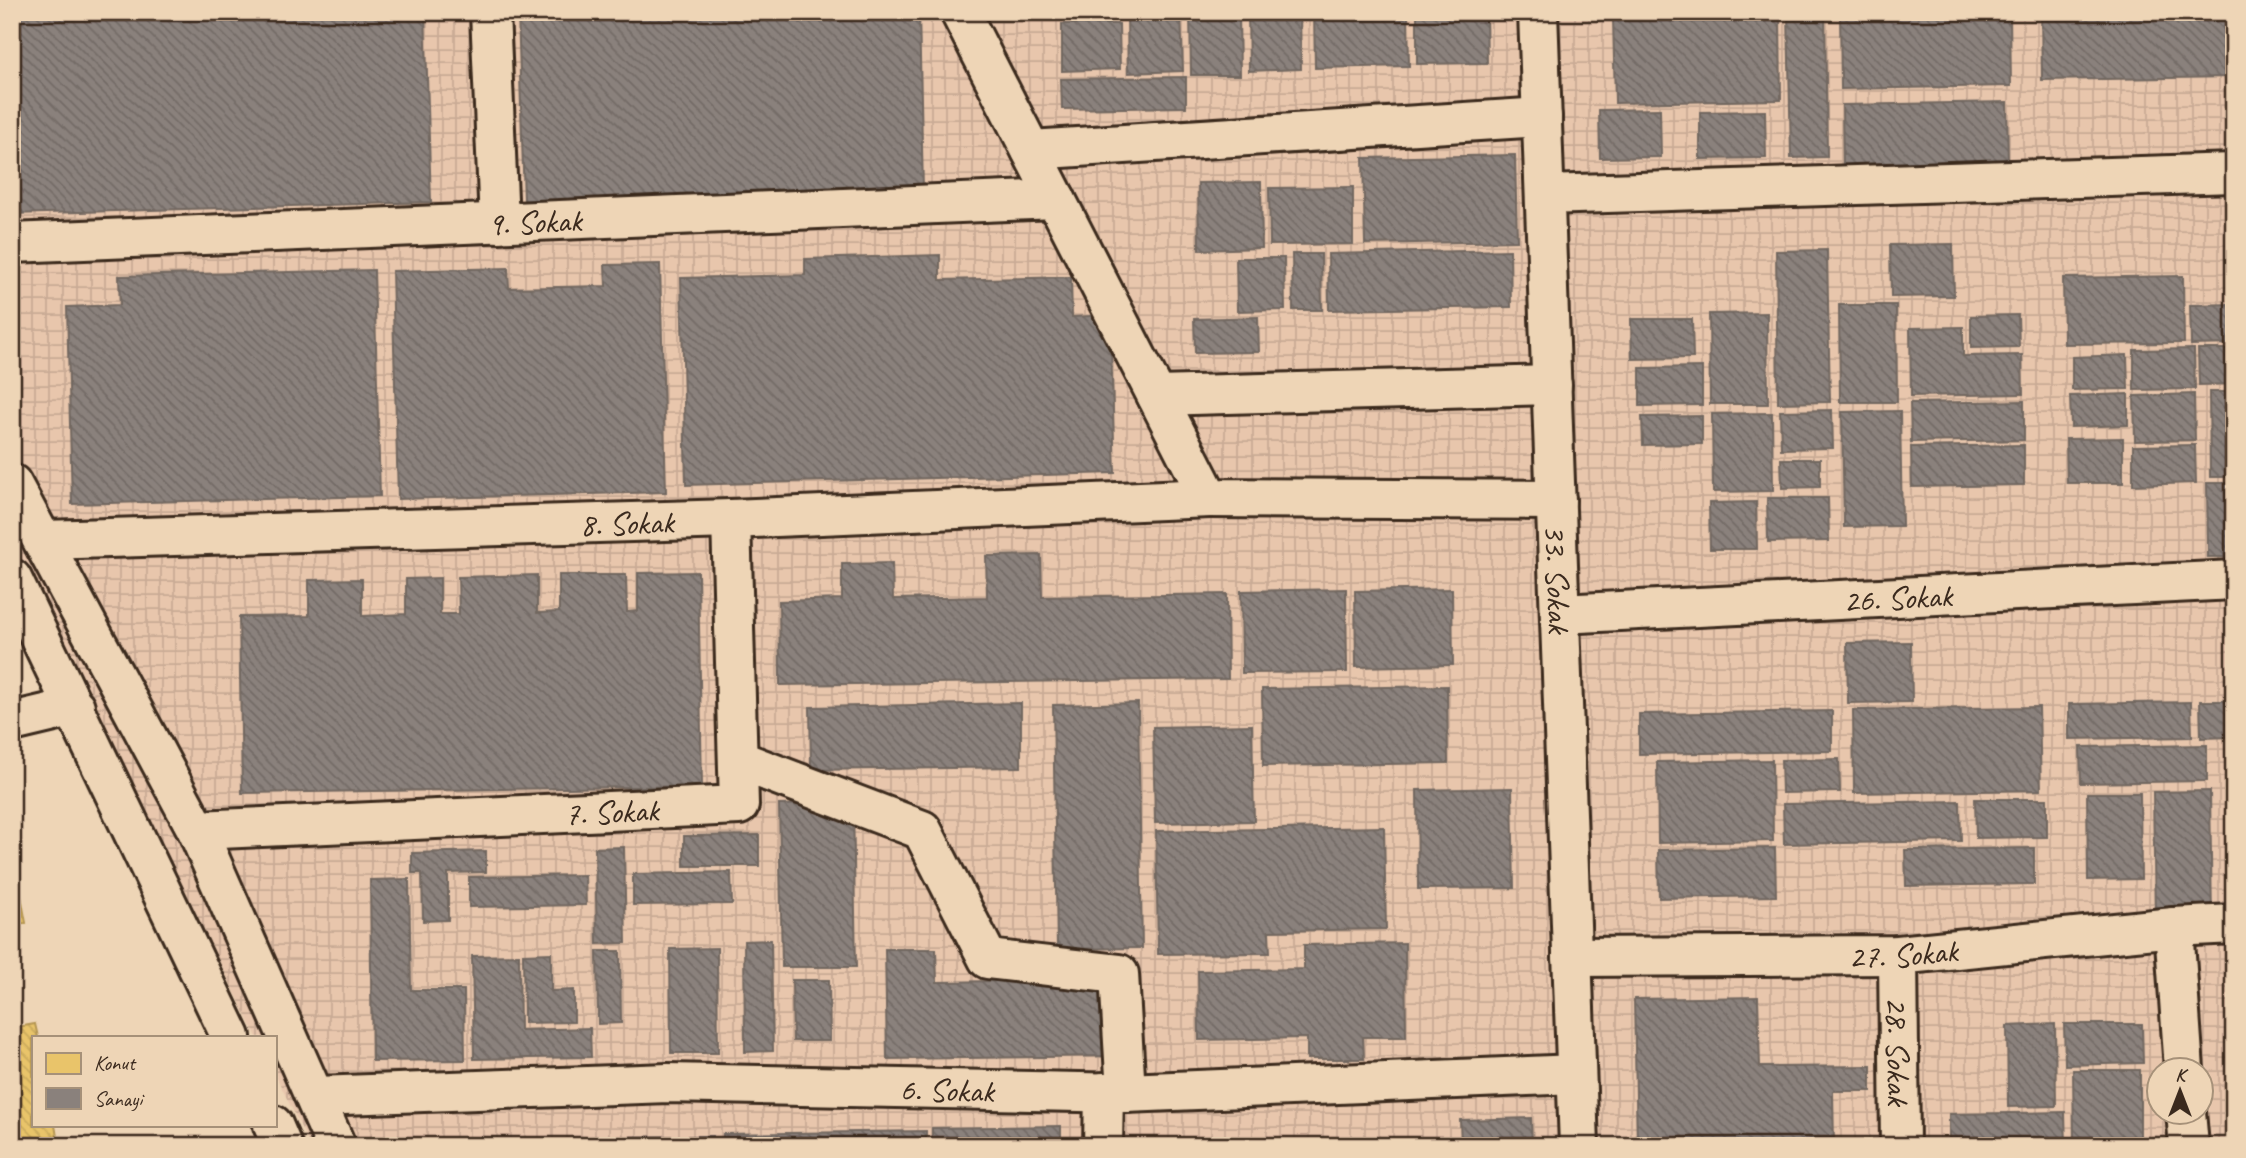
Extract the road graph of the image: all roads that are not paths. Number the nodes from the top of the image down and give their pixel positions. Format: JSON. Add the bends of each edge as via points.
{"nodes":[{"id":1,"x":490,"y":12,"type":"edge"},
{"id":2,"x":960,"y":12,"type":"edge"},
{"id":3,"x":1538,"y":12,"type":"edge"},
{"id":4,"x":1542,"y":117,"type":"junction"},
{"id":5,"x":1031,"y":150,"type":"junction"},
{"id":6,"x":2234,"y":173,"type":"edge"},
{"id":7,"x":1545,"y":195,"type":"junction"},
{"id":8,"x":1056,"y":199,"type":"junction"},
{"id":9,"x":499,"y":223,"type":"junction"},
{"id":10,"x":12,"y":243,"type":"edge"},
{"id":11,"x":1552,"y":385,"type":"junction"},
{"id":12,"x":1157,"y":396,"type":"junction"},
{"id":13,"x":12,"y":484,"type":"edge"},
{"id":14,"x":1209,"y":498,"type":"junction"},
{"id":15,"x":1556,"y":500,"type":"junction"},
{"id":16,"x":731,"y":519,"type":"junction"},
{"id":17,"x":44,"y":540,"type":"junction"},
{"id":18,"x":12,"y":579,"type":"edge"},
{"id":19,"x":2234,"y":580,"type":"edge"},
{"id":20,"x":1560,"y":614,"type":"junction"},
{"id":21,"x":75,"y":707,"type":"junction"},
{"id":22,"x":12,"y":722,"type":"edge"},
{"id":23,"x":738,"y":760,"type":"junction"},
{"id":24,"x":197,"y":830,"type":"junction"},
{"id":25,"x":2234,"y":924,"type":"edge"},
{"id":26,"x":2174,"y":927,"type":"junction"},
{"id":27,"x":1898,"y":955,"type":"junction"},
{"id":28,"x":1572,"y":957,"type":"junction"},
{"id":29,"x":231,"y":1036,"type":"edge"},
{"id":30,"x":2183,"y":1056,"type":"edge"},
{"id":31,"x":1576,"y":1074,"type":"junction"},
{"id":32,"x":1115,"y":1093,"type":"junction"},
{"id":33,"x":317,"y":1096,"type":"junction"},
{"id":34,"x":2187,"y":1126,"type":"edge"},
{"id":35,"x":336,"y":1146,"type":"edge"},
{"id":36,"x":1103,"y":1146,"type":"edge"},
{"id":37,"x":1579,"y":1146,"type":"edge"},
{"id":38,"x":1900,"y":1146,"type":"edge"},
{"id":39,"x":2189,"y":1146,"type":"edge"}],
"edges":[{"from":1,"to":9,"type":"street"},
{"from":2,"to":5,"type":"street"},
{"from":3,"to":4,"type":"street","name":"33. Sokak"},
{"from":4,"to":5,"type":"street"},
{"from":4,"to":7,"type":"street","name":"33. Sokak"},
{"from":5,"to":8,"type":"street"},
{"from":6,"to":7,"type":"street"},
{"from":7,"to":11,"type":"street","name":"33. Sokak"},
{"from":8,"to":9,"type":"street","name":"9. Sokak"},
{"from":8,"to":12,"type":"street"},
{"from":9,"to":10,"type":"street","name":"9. Sokak"},
{"from":11,"to":12,"type":"street"},
{"from":11,"to":15,"type":"street","name":"33. Sokak"},
{"from":12,"to":14,"type":"street"},
{"from":13,"to":17,"type":"street"},
{"from":14,"to":15,"type":"street","name":"8. Sokak"},
{"from":14,"to":16,"type":"street","name":"8. Sokak"},
{"from":15,"to":20,"type":"street","name":"33. Sokak"},
{"from":16,"to":17,"type":"street","name":"8. Sokak"},
{"from":16,"to":23,"type":"street","name":"7. Sokak"},
{"from":17,"to":24,"type":"street"},
{"from":18,"to":21,"type":"street"},
{"from":19,"to":20,"type":"street","name":"26. Sokak"},
{"from":20,"to":28,"type":"street","name":"33. Sokak"},
{"from":21,"to":22,"type":"street"},
{"from":21,"to":29,"type":"street"},
{"from":23,"to":24,"type":"street","name":"7. Sokak","via":[[739,805]]},
{"from":23,"to":32,"type":"street","via":[[922,830],[988,959],[1119,974]]},
{"from":24,"to":33,"type":"street"},
{"from":25,"to":26,"type":"street","name":"27. Sokak"},
{"from":26,"to":27,"type":"street","name":"27. Sokak"},
{"from":26,"to":30,"type":"street"},
{"from":27,"to":28,"type":"street","name":"27. Sokak"},
{"from":27,"to":38,"type":"street","name":"28. Sokak"},
{"from":28,"to":31,"type":"street","name":"33. Sokak"},
{"from":31,"to":32,"type":"street","name":"6. Sokak"},
{"from":31,"to":37,"type":"street","name":"33. Sokak"},
{"from":32,"to":33,"type":"street","name":"6. Sokak","via":[[668,1083]]},
{"from":32,"to":36,"type":"street"},
{"from":33,"to":35,"type":"street"},
{"from":34,"to":39,"type":"street"}]}
